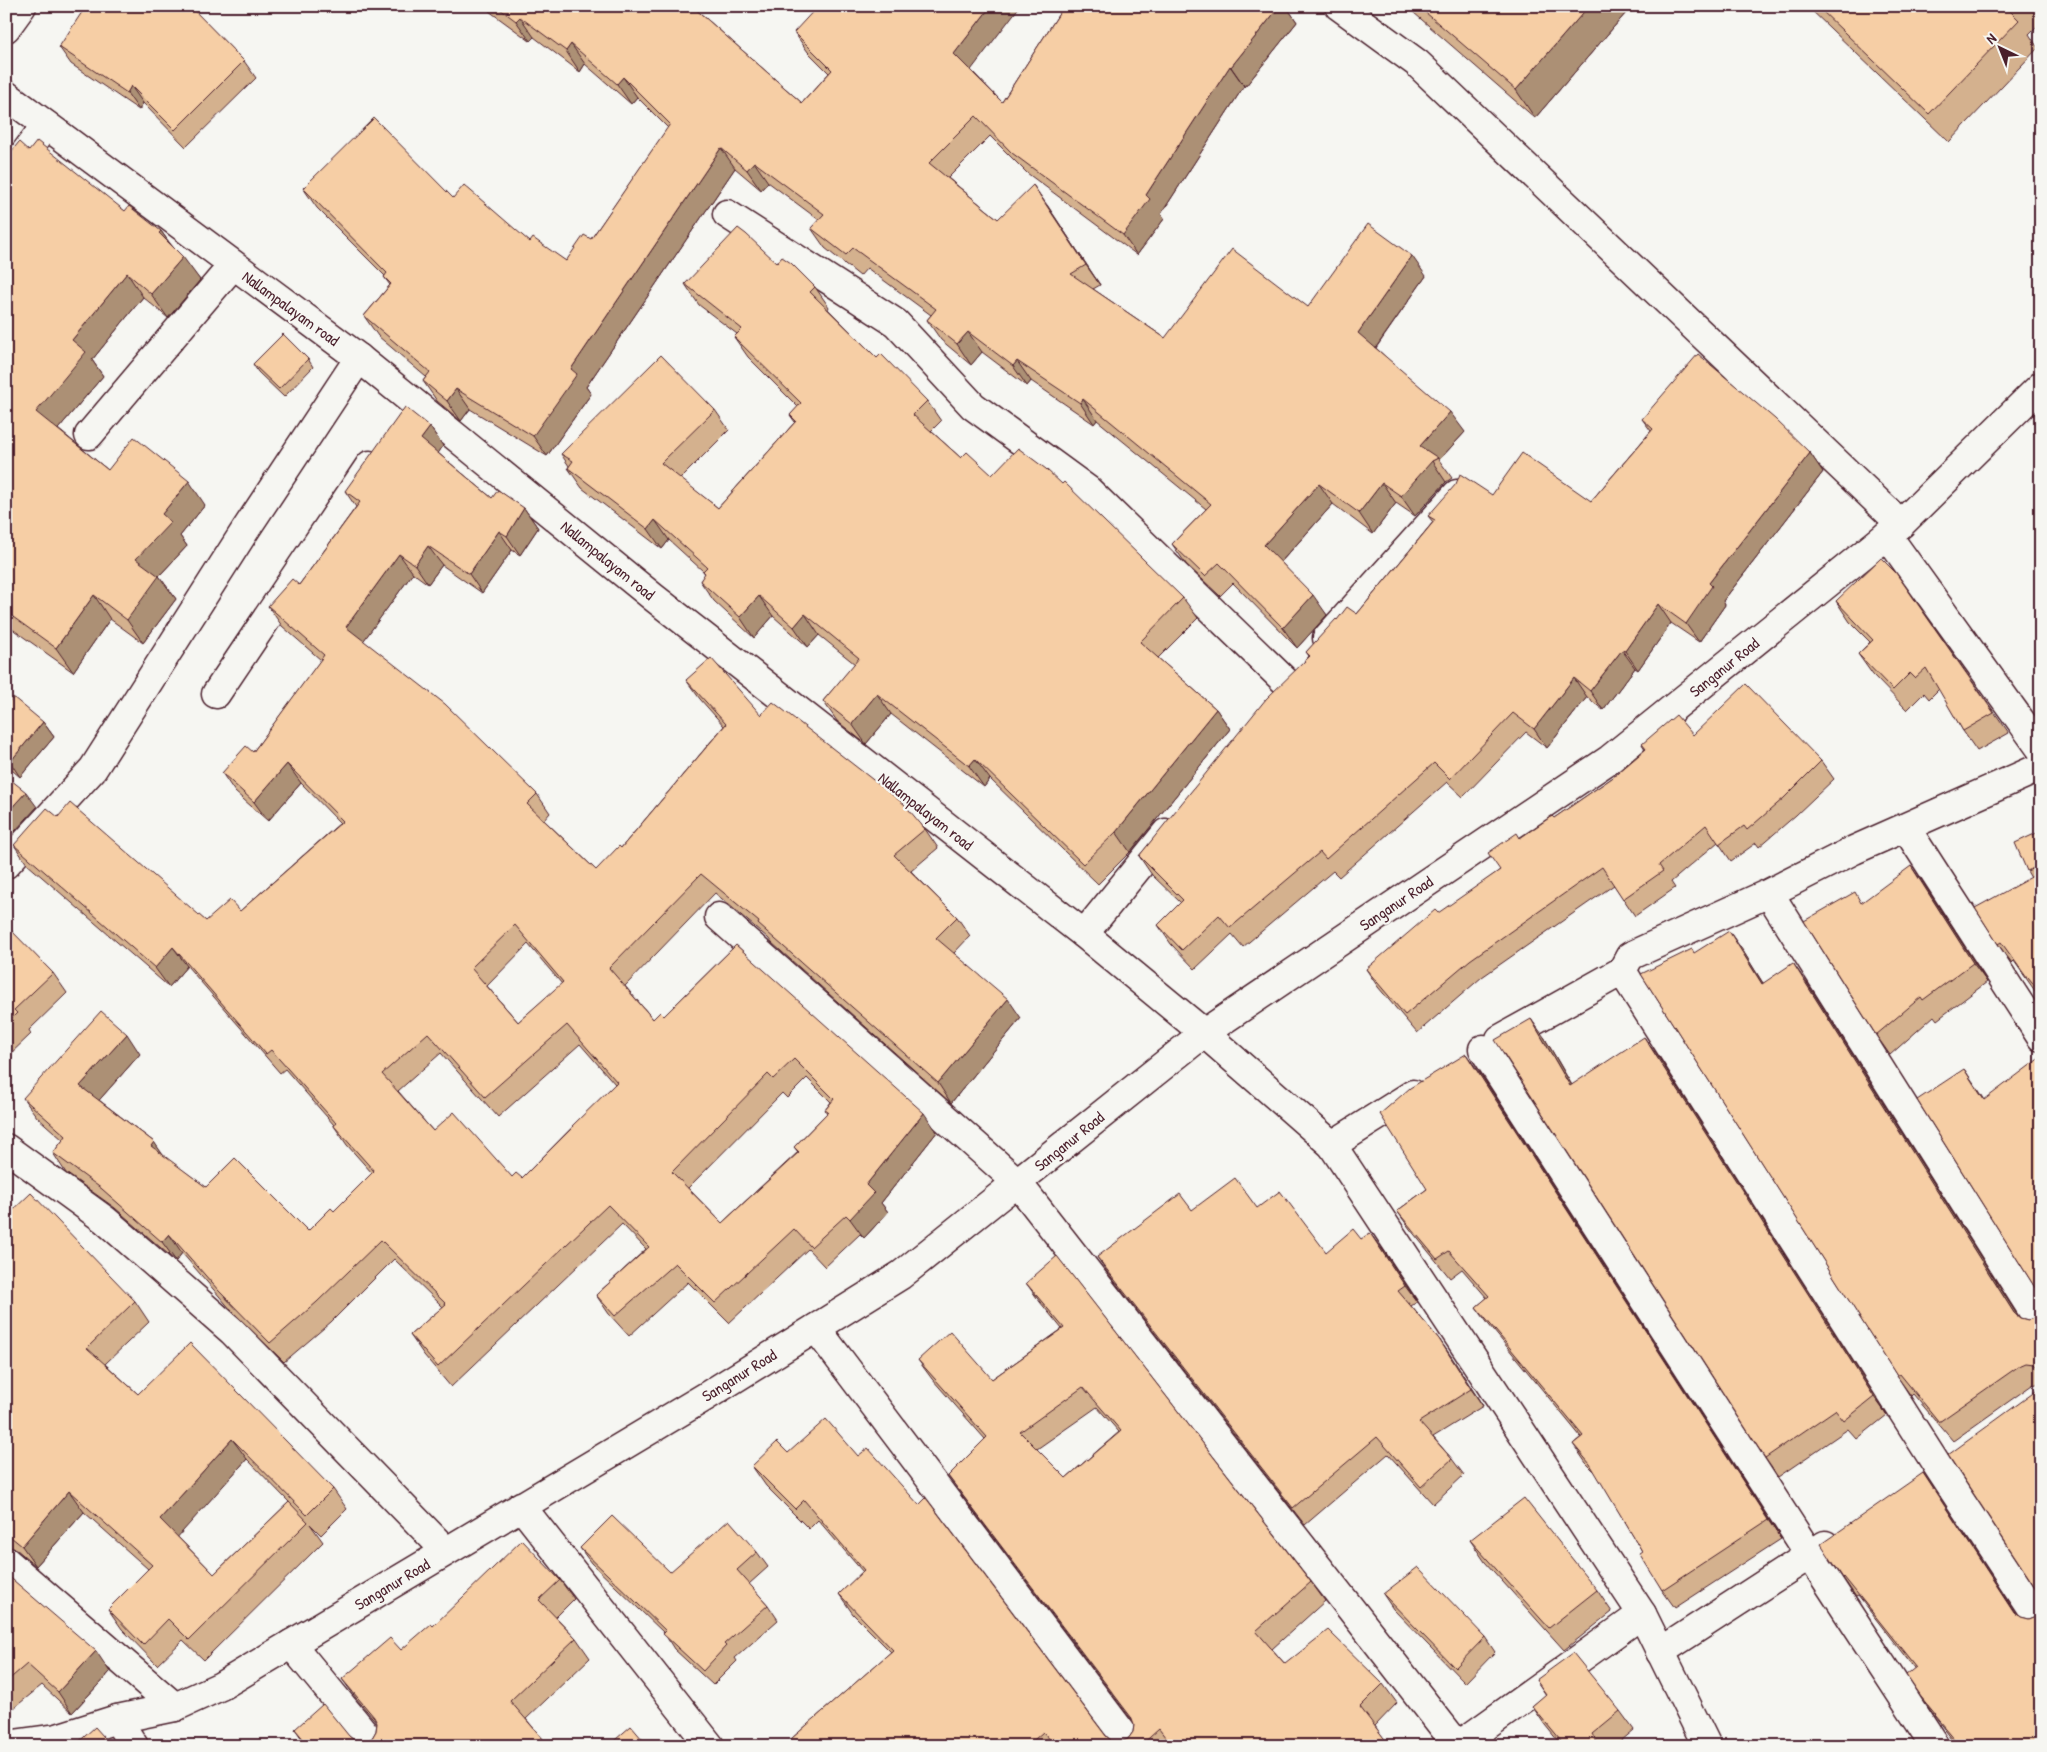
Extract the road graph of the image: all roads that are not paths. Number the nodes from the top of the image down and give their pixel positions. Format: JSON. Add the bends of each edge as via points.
{"nodes":[{"id":1,"x":22,"y":6,"type":"edge"},
{"id":2,"x":1339,"y":6,"type":"edge"},
{"id":3,"x":6,"y":28,"type":"edge"},
{"id":4,"x":6,"y":95,"type":"edge"},
{"id":5,"x":46,"y":125,"type":"junction"},
{"id":6,"x":6,"y":178,"type":"edge"},
{"id":7,"x":727,"y":214,"type":"dead end"},
{"id":8,"x":234,"y":265,"type":"junction"},
{"id":9,"x":359,"y":358,"type":"junction"},
{"id":10,"x":2041,"y":386,"type":"edge"},
{"id":11,"x":413,"y":402,"type":"junction"},
{"id":12,"x":89,"y":434,"type":"dead end"},
{"id":13,"x":1458,"y":492,"type":"edge"},
{"id":14,"x":1894,"y":530,"type":"junction"},
{"id":15,"x":216,"y":694,"type":"dead end"},
{"id":16,"x":2041,"y":749,"type":"edge"},
{"id":17,"x":2041,"y":767,"type":"edge"},
{"id":18,"x":1182,"y":813,"type":"edge"},
{"id":19,"x":1906,"y":828,"type":"junction"},
{"id":20,"x":6,"y":864,"type":"edge"},
{"id":21,"x":1769,"y":893,"type":"junction"},
{"id":22,"x":719,"y":917,"type":"dead end"},
{"id":23,"x":1084,"y":934,"type":"junction"},
{"id":24,"x":1622,"y":971,"type":"junction"},
{"id":25,"x":1204,"y":1033,"type":"junction"},
{"id":26,"x":2041,"y":1037,"type":"edge"},
{"id":27,"x":1483,"y":1049,"type":"junction"},
{"id":28,"x":1458,"y":1065,"type":"edge"},
{"id":29,"x":1433,"y":1081,"type":"edge"},
{"id":30,"x":1332,"y":1145,"type":"junction"},
{"id":31,"x":6,"y":1148,"type":"edge"},
{"id":32,"x":1017,"y":1182,"type":"junction"},
{"id":33,"x":2041,"y":1324,"type":"edge"},
{"id":34,"x":816,"y":1328,"type":"junction"},
{"id":35,"x":1963,"y":1454,"type":"edge"},
{"id":36,"x":1940,"y":1470,"type":"junction"},
{"id":37,"x":1915,"y":1486,"type":"edge"},
{"id":38,"x":521,"y":1506,"type":"junction"},
{"id":39,"x":1842,"y":1534,"type":"edge"},
{"id":40,"x":446,"y":1551,"type":"junction"},
{"id":41,"x":1810,"y":1555,"type":"junction"},
{"id":42,"x":6,"y":1560,"type":"edge"},
{"id":43,"x":1642,"y":1614,"type":"junction"},
{"id":44,"x":2041,"y":1623,"type":"edge"},
{"id":45,"x":291,"y":1644,"type":"junction"},
{"id":46,"x":1660,"y":1652,"type":"junction"},
{"id":47,"x":176,"y":1707,"type":"junction"},
{"id":48,"x":117,"y":1719,"type":"junction"},
{"id":49,"x":6,"y":1744,"type":"edge"},
{"id":50,"x":134,"y":1746,"type":"edge"},
{"id":51,"x":375,"y":1746,"type":"edge"},
{"id":52,"x":710,"y":1746,"type":"edge"},
{"id":53,"x":1132,"y":1746,"type":"edge"},
{"id":54,"x":1458,"y":1746,"type":"edge"},
{"id":55,"x":1708,"y":1746,"type":"edge"},
{"id":56,"x":1935,"y":1746,"type":"edge"}],
"edges":[{"from":1,"to":3,"type":"street"},
{"from":2,"to":14,"type":"street","via":[[1417,64]]},
{"from":4,"to":5,"type":"street","name":"Nallampalayam road"},
{"from":5,"to":6,"type":"street"},
{"from":5,"to":8,"type":"street","name":"Nallampalayam road"},
{"from":7,"to":13,"type":"street","via":[[896,323],[973,406],[1088,490],[1280,691]]},
{"from":8,"to":9,"type":"street","name":"Nallampalayam road"},
{"from":8,"to":12,"type":"street"},
{"from":9,"to":11,"type":"street","name":"Nallampalayam road"},
{"from":9,"to":20,"type":"street","via":[[93,769]]},
{"from":10,"to":14,"type":"street","name":"Sanganur Road"},
{"from":11,"to":15,"type":"street"},
{"from":11,"to":23,"type":"street","name":"Nallampalayam road","via":[[653,597]]},
{"from":14,"to":16,"type":"street"},
{"from":14,"to":25,"type":"street","name":"Sanganur Road","via":[[1610,759]]},
{"from":17,"to":19,"type":"street"},
{"from":18,"to":23,"type":"street"},
{"from":19,"to":21,"type":"street"},
{"from":19,"to":26,"type":"street"},
{"from":21,"to":24,"type":"street","via":[[1630,956]]},
{"from":21,"to":33,"type":"street"},
{"from":22,"to":32,"type":"street"},
{"from":23,"to":25,"type":"street","name":"Nallampalayam road"},
{"from":24,"to":27,"type":"street"},
{"from":24,"to":36,"type":"street"},
{"from":25,"to":30,"type":"street","name":"Nallampalayam road"},
{"from":25,"to":32,"type":"street","name":"Sanganur Road"},
{"from":27,"to":28,"type":"street"},
{"from":27,"to":41,"type":"street"},
{"from":29,"to":30,"type":"street"},
{"from":30,"to":43,"type":"street","name":"Nallampalayam road"},
{"from":31,"to":40,"type":"street","via":[[105,1220],[232,1331]]},
{"from":32,"to":34,"type":"street","name":"Sanganur Road","via":[[901,1275]]},
{"from":32,"to":54,"type":"street"},
{"from":34,"to":38,"type":"street","name":"Sanganur Road"},
{"from":34,"to":53,"type":"street"},
{"from":35,"to":36,"type":"street"},
{"from":36,"to":37,"type":"street"},
{"from":36,"to":44,"type":"street"},
{"from":38,"to":40,"type":"street","name":"Sanganur Road"},
{"from":38,"to":52,"type":"street"},
{"from":39,"to":41,"type":"street"},
{"from":40,"to":45,"type":"street","name":"Sanganur Road"},
{"from":41,"to":46,"type":"street"},
{"from":41,"to":56,"type":"street"},
{"from":42,"to":47,"type":"street"},
{"from":43,"to":46,"type":"street","name":"Nallampalayam road"},
{"from":43,"to":54,"type":"street"},
{"from":45,"to":47,"type":"street","name":"Sanganur Road","via":[[221,1686]]},
{"from":45,"to":51,"type":"street"},
{"from":46,"to":55,"type":"street","name":"Nallampalayam road"},
{"from":47,"to":48,"type":"street","name":"Sanganur Road"},
{"from":48,"to":49,"type":"street","name":"Sanganur Road","via":[[57,1738]]},
{"from":48,"to":50,"type":"street"}]}
